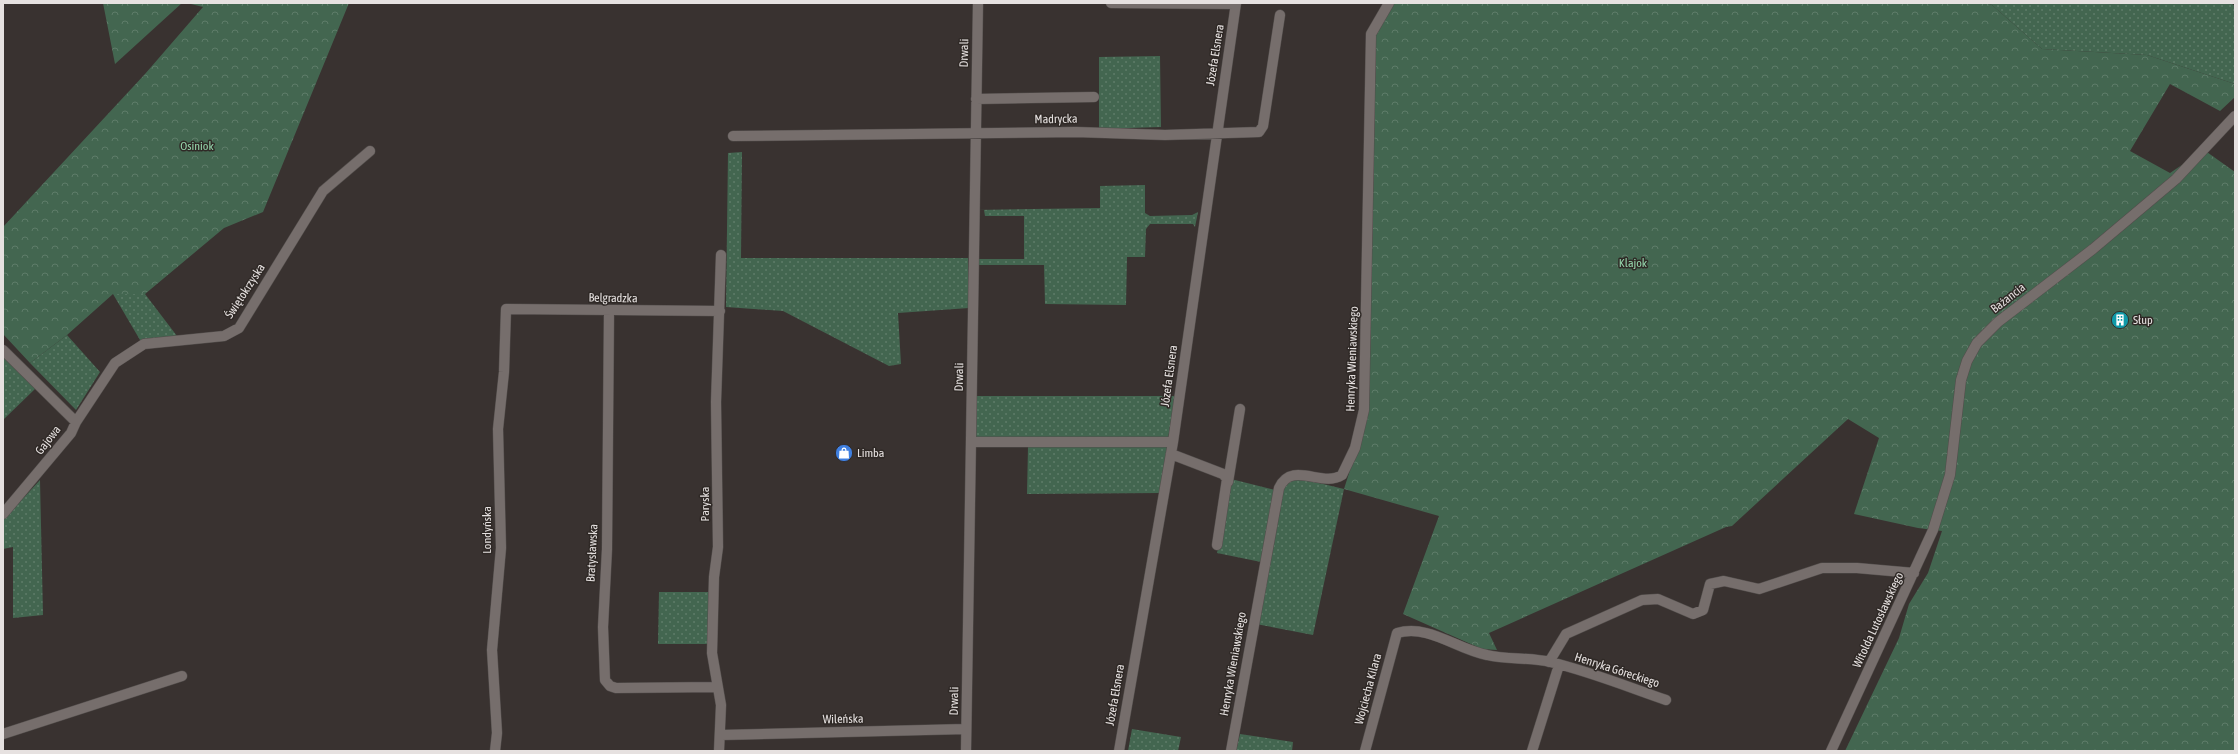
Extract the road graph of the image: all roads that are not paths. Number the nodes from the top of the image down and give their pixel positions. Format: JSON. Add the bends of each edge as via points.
{"nodes":[{"id":1,"x":978,"y":3,"type":"edge"},
{"id":2,"x":1111,"y":3,"type":"edge"},
{"id":3,"x":1389,"y":3,"type":"edge"},
{"id":4,"x":1236,"y":4,"type":"edge"},
{"id":5,"x":1280,"y":15,"type":"dead end"},
{"id":6,"x":1094,"y":98,"type":"dead end"},
{"id":7,"x":976,"y":99,"type":"junction"},
{"id":8,"x":2235,"y":116,"type":"edge"},
{"id":9,"x":975,"y":133,"type":"junction"},
{"id":10,"x":1216,"y":134,"type":"junction"},
{"id":11,"x":734,"y":136,"type":"dead end"},
{"id":12,"x":370,"y":151,"type":"dead end"},
{"id":13,"x":721,"y":255,"type":"dead end"},
{"id":14,"x":506,"y":309,"type":"joint"},
{"id":15,"x":609,"y":311,"type":"junction"},
{"id":16,"x":720,"y":311,"type":"junction"},
{"id":17,"x":3,"y":350,"type":"edge"},
{"id":18,"x":1240,"y":409,"type":"dead end"},
{"id":19,"x":76,"y":422,"type":"junction"},
{"id":20,"x":970,"y":442,"type":"junction"},
{"id":21,"x":1173,"y":442,"type":"junction"},
{"id":22,"x":1171,"y":454,"type":"junction"},
{"id":23,"x":1228,"y":482,"type":"junction"},
{"id":24,"x":3,"y":514,"type":"edge"},
{"id":25,"x":1217,"y":545,"type":"dead end"},
{"id":26,"x":1914,"y":573,"type":"junction"},
{"id":27,"x":1397,"y":633,"type":"joint"},
{"id":28,"x":1549,"y":662,"type":"junction"},
{"id":29,"x":1559,"y":665,"type":"junction"},
{"id":30,"x":182,"y":676,"type":"dead end"},
{"id":31,"x":718,"y":686,"type":"junction"},
{"id":32,"x":1666,"y":700,"type":"dead end"},
{"id":33,"x":966,"y":728,"type":"junction"},
{"id":34,"x":3,"y":734,"type":"edge"},
{"id":35,"x":721,"y":735,"type":"junction"},
{"id":36,"x":495,"y":751,"type":"edge"},
{"id":37,"x":719,"y":751,"type":"edge"},
{"id":38,"x":966,"y":751,"type":"edge"},
{"id":39,"x":1119,"y":751,"type":"edge"},
{"id":40,"x":1231,"y":751,"type":"edge"},
{"id":41,"x":1365,"y":751,"type":"edge"},
{"id":42,"x":1532,"y":751,"type":"edge"},
{"id":43,"x":1831,"y":751,"type":"edge"}],
"edges":[{"from":1,"to":7,"type":"street","name":"Drwali"},
{"from":2,"to":4,"type":"street"},
{"from":3,"to":40,"type":"street","name":"Henryka Wieniawskiego","via":[[1371,34],[1364,410],[1355,448],[1342,475],[1331,479],[1296,474],[1288,476],[1279,488]]},
{"from":4,"to":10,"type":"street","name":"Józefa Elsnera"},
{"from":5,"to":10,"type":"street","name":"Madrycka","via":[[1262,130],[1255,133]]},
{"from":6,"to":7,"type":"street"},
{"from":7,"to":9,"type":"street","name":"Drwali"},
{"from":8,"to":26,"type":"street","name":"Bażancia","via":[[2176,179],[2093,249],[1998,322],[1977,343],[1967,361],[1961,380],[1950,475],[1933,530]]},
{"from":9,"to":10,"type":"street","name":"Madrycka"},
{"from":9,"to":11,"type":"street","name":"Madrycka"},
{"from":9,"to":20,"type":"street","name":"Drwali"},
{"from":10,"to":21,"type":"street","name":"Józefa Elsnera"},
{"from":12,"to":19,"type":"street","name":"Świętokrzyska","via":[[323,191],[239,328],[224,336],[144,344],[115,363]]},
{"from":13,"to":16,"type":"street","name":"Paryska"},
{"from":14,"to":15,"type":"street","name":"Belgradzka"},
{"from":14,"to":36,"type":"street","name":"Londyńska","via":[[504,372],[498,429],[501,548],[492,650],[497,733]]},
{"from":15,"to":16,"type":"street","name":"Belgradzka"},
{"from":15,"to":31,"type":"street","name":"Bratysławska","via":[[607,550],[603,627],[605,680],[616,688]]},
{"from":16,"to":31,"type":"street","name":"Paryska","via":[[716,410],[718,547],[714,577],[712,646]]},
{"from":17,"to":19,"type":"street","name":"Gajowa"},
{"from":18,"to":23,"type":"street"},
{"from":19,"to":24,"type":"street","name":"Gajowa","via":[[66,438]]},
{"from":20,"to":21,"type":"street"},
{"from":20,"to":33,"type":"street","name":"Drwali"},
{"from":21,"to":22,"type":"street","name":"Józefa Elsnera"},
{"from":22,"to":23,"type":"street","via":[[1223,474]]},
{"from":22,"to":39,"type":"street","name":"Józefa Elsnera"},
{"from":23,"to":25,"type":"street"},
{"from":26,"to":28,"type":"street","name":"Witolda Lutosławskiego","via":[[1822,568],[1759,589],[1724,581],[1710,584],[1703,610],[1693,614],[1658,599],[1642,600],[1566,634]]},
{"from":26,"to":43,"type":"street","name":"Witolda Lutosławskiego"},
{"from":27,"to":28,"type":"street","name":"Henryka Góreckiego","via":[[1412,630],[1439,637],[1485,655]]},
{"from":27,"to":41,"type":"street","name":"Wojciecha Kilara"},
{"from":28,"to":29,"type":"street","name":"Henryka Góreckiego"},
{"from":29,"to":32,"type":"street","name":"Henryka Góreckiego"},
{"from":29,"to":42,"type":"street","name":"Henryka Góreckiego"},
{"from":30,"to":34,"type":"street"},
{"from":31,"to":35,"type":"street","name":"Paryska"},
{"from":33,"to":35,"type":"street","name":"Wileńska"},
{"from":33,"to":38,"type":"street","name":"Drwali"},
{"from":35,"to":37,"type":"street","name":"Paryska"}]}
